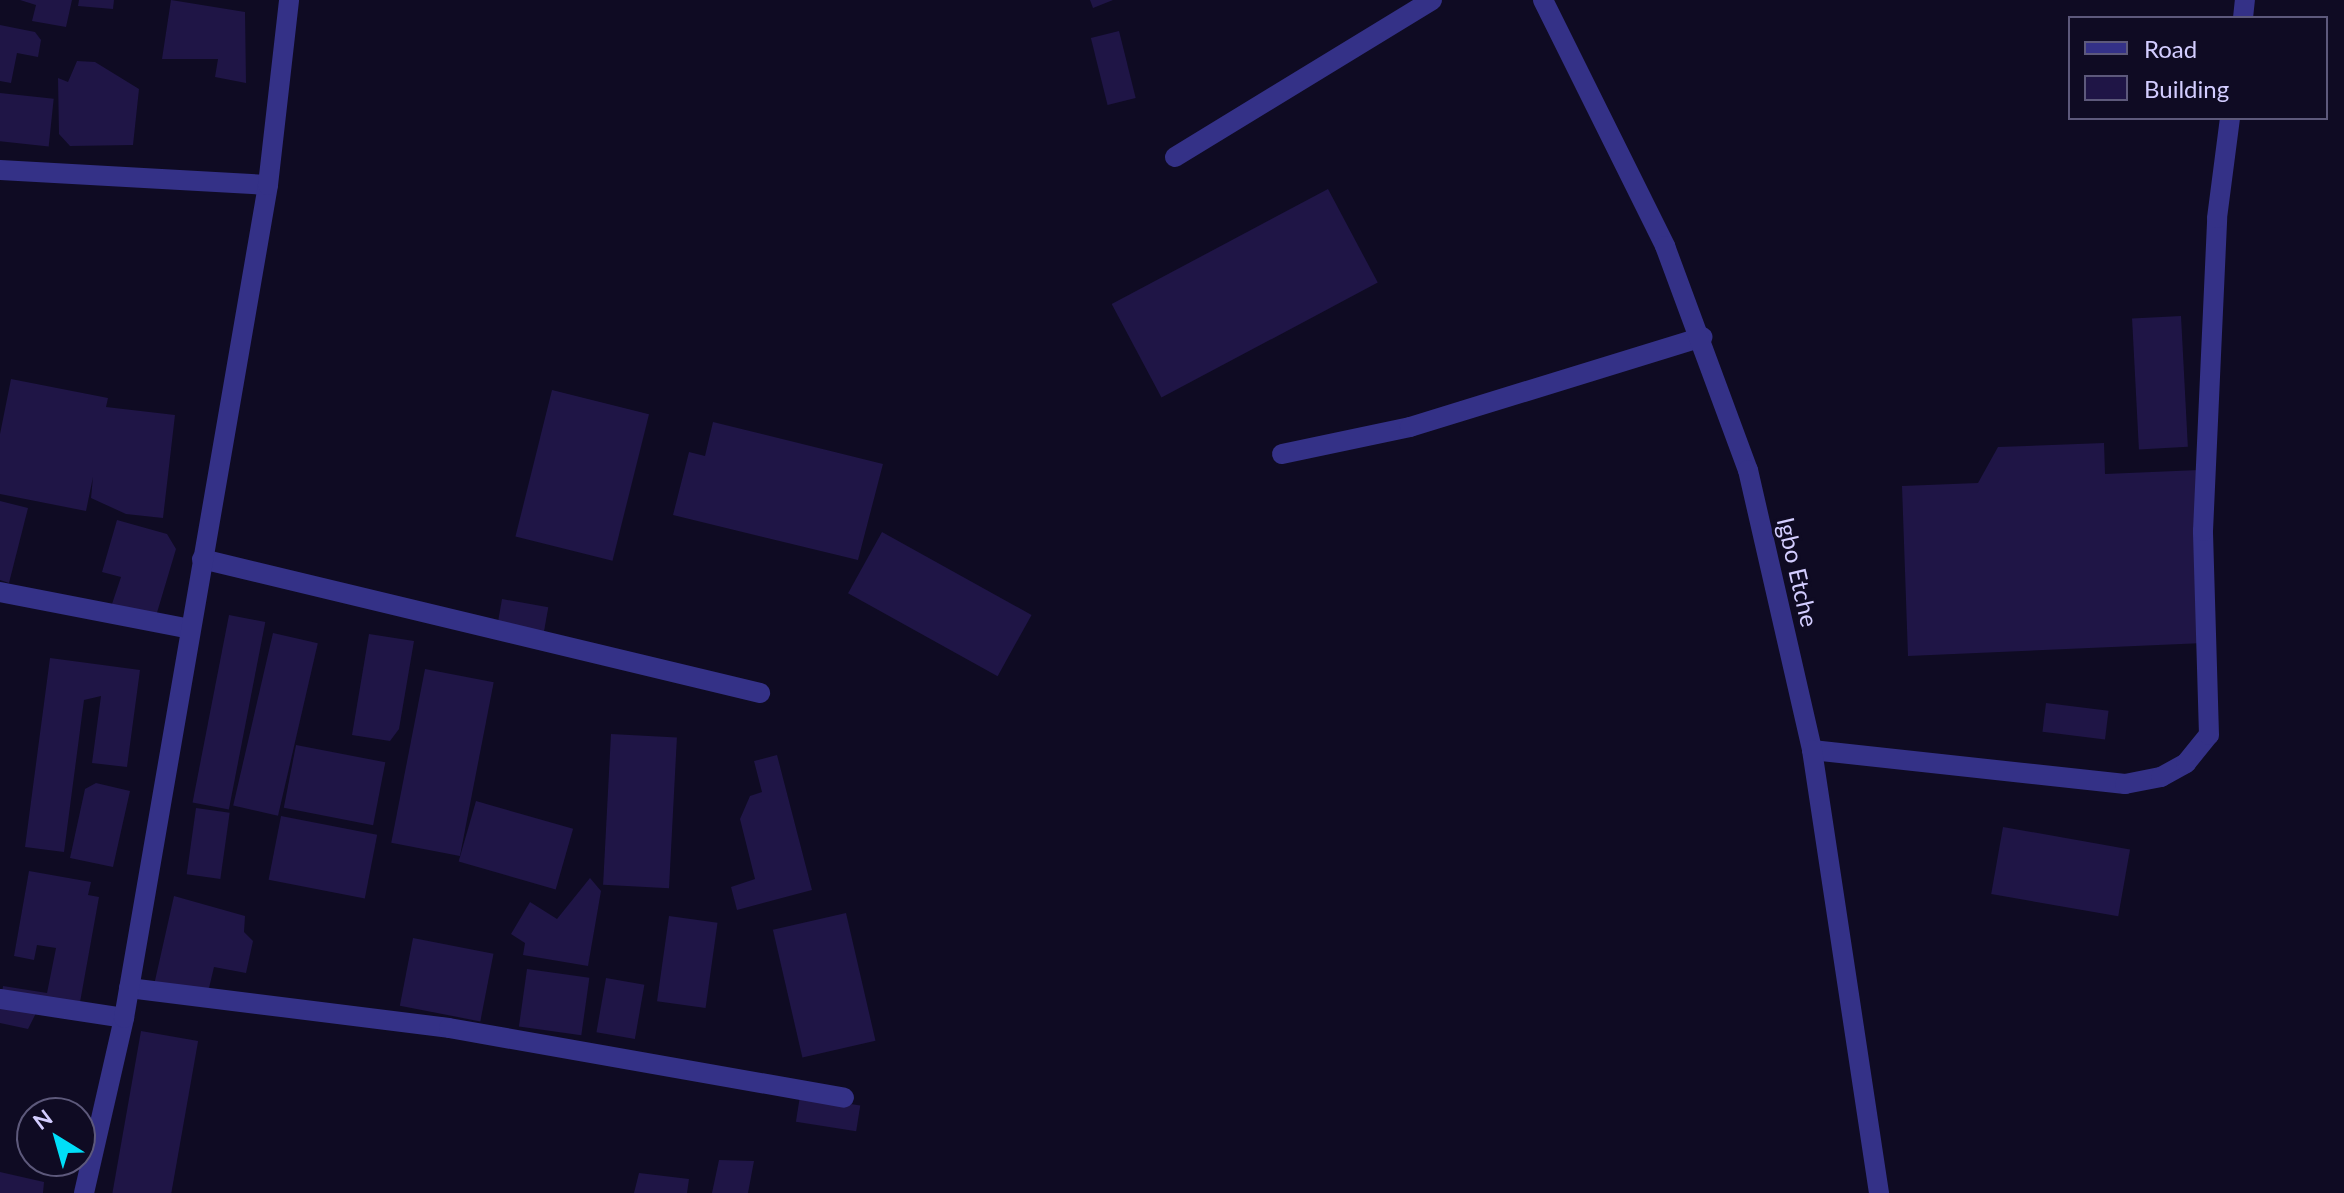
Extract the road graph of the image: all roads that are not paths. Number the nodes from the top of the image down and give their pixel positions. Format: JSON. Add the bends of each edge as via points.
{"nodes":[{"id":1,"x":289,"y":0,"type":"edge"},
{"id":2,"x":1432,"y":0,"type":"edge"},
{"id":3,"x":1543,"y":0,"type":"edge"},
{"id":4,"x":2230,"y":120,"type":"edge"},
{"id":5,"x":1175,"y":157,"type":"dead end"},
{"id":6,"x":0,"y":170,"type":"edge"},
{"id":7,"x":268,"y":185,"type":"junction"},
{"id":8,"x":1702,"y":337,"type":"junction"},
{"id":9,"x":1282,"y":454,"type":"dead end"},
{"id":10,"x":202,"y":559,"type":"junction"},
{"id":11,"x":0,"y":592,"type":"edge"},
{"id":12,"x":190,"y":629,"type":"junction"},
{"id":13,"x":760,"y":693,"type":"dead end"},
{"id":14,"x":1812,"y":750,"type":"junction"},
{"id":15,"x":129,"y":988,"type":"junction"},
{"id":16,"x":0,"y":999,"type":"edge"},
{"id":17,"x":124,"y":1018,"type":"junction"},
{"id":18,"x":844,"y":1098,"type":"dead end"},
{"id":19,"x":84,"y":1193,"type":"edge"},
{"id":20,"x":1879,"y":1193,"type":"edge"}],
"edges":[{"from":1,"to":7,"type":"street"},
{"from":2,"to":5,"type":"street"},
{"from":3,"to":8,"type":"street","name":"Igbo Etche"},
{"from":4,"to":14,"type":"street","via":[[2217,218],[2203,531],[2209,735],[2173,770],[2125,784]]},
{"from":6,"to":7,"type":"street"},
{"from":7,"to":10,"type":"street"},
{"from":8,"to":9,"type":"street","via":[[1438,420]]},
{"from":8,"to":14,"type":"street","name":"Igbo Etche","via":[[1748,470]]},
{"from":10,"to":12,"type":"street"},
{"from":10,"to":13,"type":"street"},
{"from":11,"to":12,"type":"street"},
{"from":12,"to":15,"type":"street"},
{"from":14,"to":20,"type":"street","name":"Igbo Etche"},
{"from":15,"to":17,"type":"street"},
{"from":15,"to":18,"type":"street","via":[[449,1028]]},
{"from":16,"to":17,"type":"street"},
{"from":17,"to":19,"type":"street"}]}
